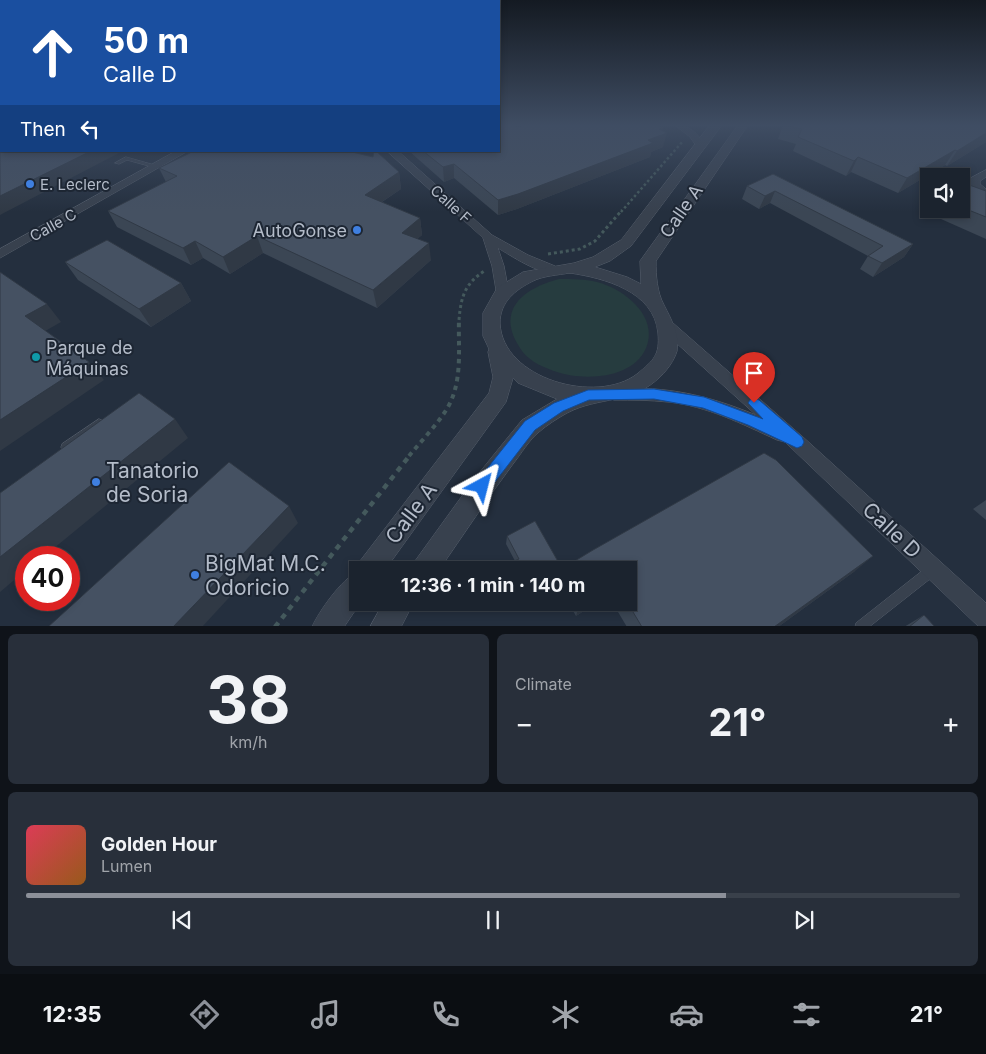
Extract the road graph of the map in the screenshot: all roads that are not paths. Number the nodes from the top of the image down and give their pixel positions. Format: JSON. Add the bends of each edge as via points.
{"nodes":[{"id":1,"x":178,"y":154,"type":"edge"},
{"id":2,"x":396,"y":154,"type":"edge"},
{"id":3,"x":693,"y":154,"type":"edge"},
{"id":4,"x":722,"y":154,"type":"edge"},
{"id":5,"x":117,"y":163,"type":"dead end"},
{"id":6,"x":156,"y":167,"type":"junction"},
{"id":7,"x":986,"y":173,"type":"edge"},
{"id":8,"x":986,"y":194,"type":"edge"},
{"id":9,"x":488,"y":238,"type":"junction"},
{"id":10,"x":0,"y":254,"type":"edge"},
{"id":11,"x":570,"y":268,"type":"junction"},
{"id":12,"x":551,"y":269,"type":"junction"},
{"id":13,"x":502,"y":293,"type":"junction"},
{"id":14,"x":656,"y":306,"type":"junction"},
{"id":15,"x":668,"y":327,"type":"junction"},
{"id":16,"x":497,"y":352,"type":"junction"},
{"id":17,"x":598,"y":395,"type":"junction"},
{"id":18,"x":99,"y":422,"type":"edge"},
{"id":19,"x":797,"y":442,"type":"junction"},
{"id":20,"x":53,"y":455,"type":"edge"},
{"id":21,"x":376,"y":561,"type":"edge"},
{"id":22,"x":430,"y":561,"type":"edge"},
{"id":23,"x":933,"y":569,"type":"junction"},
{"id":24,"x":349,"y":597,"type":"edge"},
{"id":25,"x":395,"y":611,"type":"edge"},
{"id":26,"x":986,"y":618,"type":"edge"},
{"id":27,"x":326,"y":626,"type":"edge"},
{"id":28,"x":384,"y":626,"type":"edge"},
{"id":29,"x":860,"y":626,"type":"edge"}],
"edges":[{"from":1,"to":6,"type":"street","name":"Calle C"},
{"from":2,"to":9,"type":"street","name":"Calle F"},
{"from":3,"to":11,"type":"street","name":"Calle A","via":[[626,243],[609,256]]},
{"from":4,"to":14,"type":"street","name":"Calle A","via":[[648,261],[648,280]]},
{"from":5,"to":6,"type":"lane","via":[[126,158]]},
{"from":6,"to":10,"type":"street","name":"Calle C"},
{"from":7,"to":8,"type":"street","via":[[975,180],[975,185]]},
{"from":9,"to":12,"type":"street","name":"Calle F"},
{"from":9,"to":13,"type":"street","name":"Calle F","via":[[498,266]]},
{"from":11,"to":12,"type":"street"},
{"from":11,"to":14,"type":"street","via":[[618,278],[640,290]]},
{"from":12,"to":13,"type":"street","via":[[519,280]]},
{"from":13,"to":16,"type":"street","via":[[491,310],[490,331]]},
{"from":14,"to":15,"type":"street"},
{"from":15,"to":17,"type":"street","via":[[668,348],[658,368],[637,385]]},
{"from":15,"to":19,"type":"street","name":"Calle D"},
{"from":16,"to":17,"type":"street","via":[[516,372],[542,387],[575,395]]},
{"from":16,"to":21,"type":"street","name":"Calle A","via":[[503,377],[499,396]]},
{"from":17,"to":19,"type":"street","name":"Calle D","via":[[654,394],[704,403]]},
{"from":17,"to":22,"type":"street","via":[[559,407],[530,426],[482,486]]},
{"from":18,"to":20,"type":"lane"},
{"from":19,"to":23,"type":"street","name":"Calle D"},
{"from":23,"to":26,"type":"street","name":"Calle D"},
{"from":23,"to":29,"type":"lane"},
{"from":24,"to":27,"type":"street"},
{"from":25,"to":28,"type":"street"}]}
